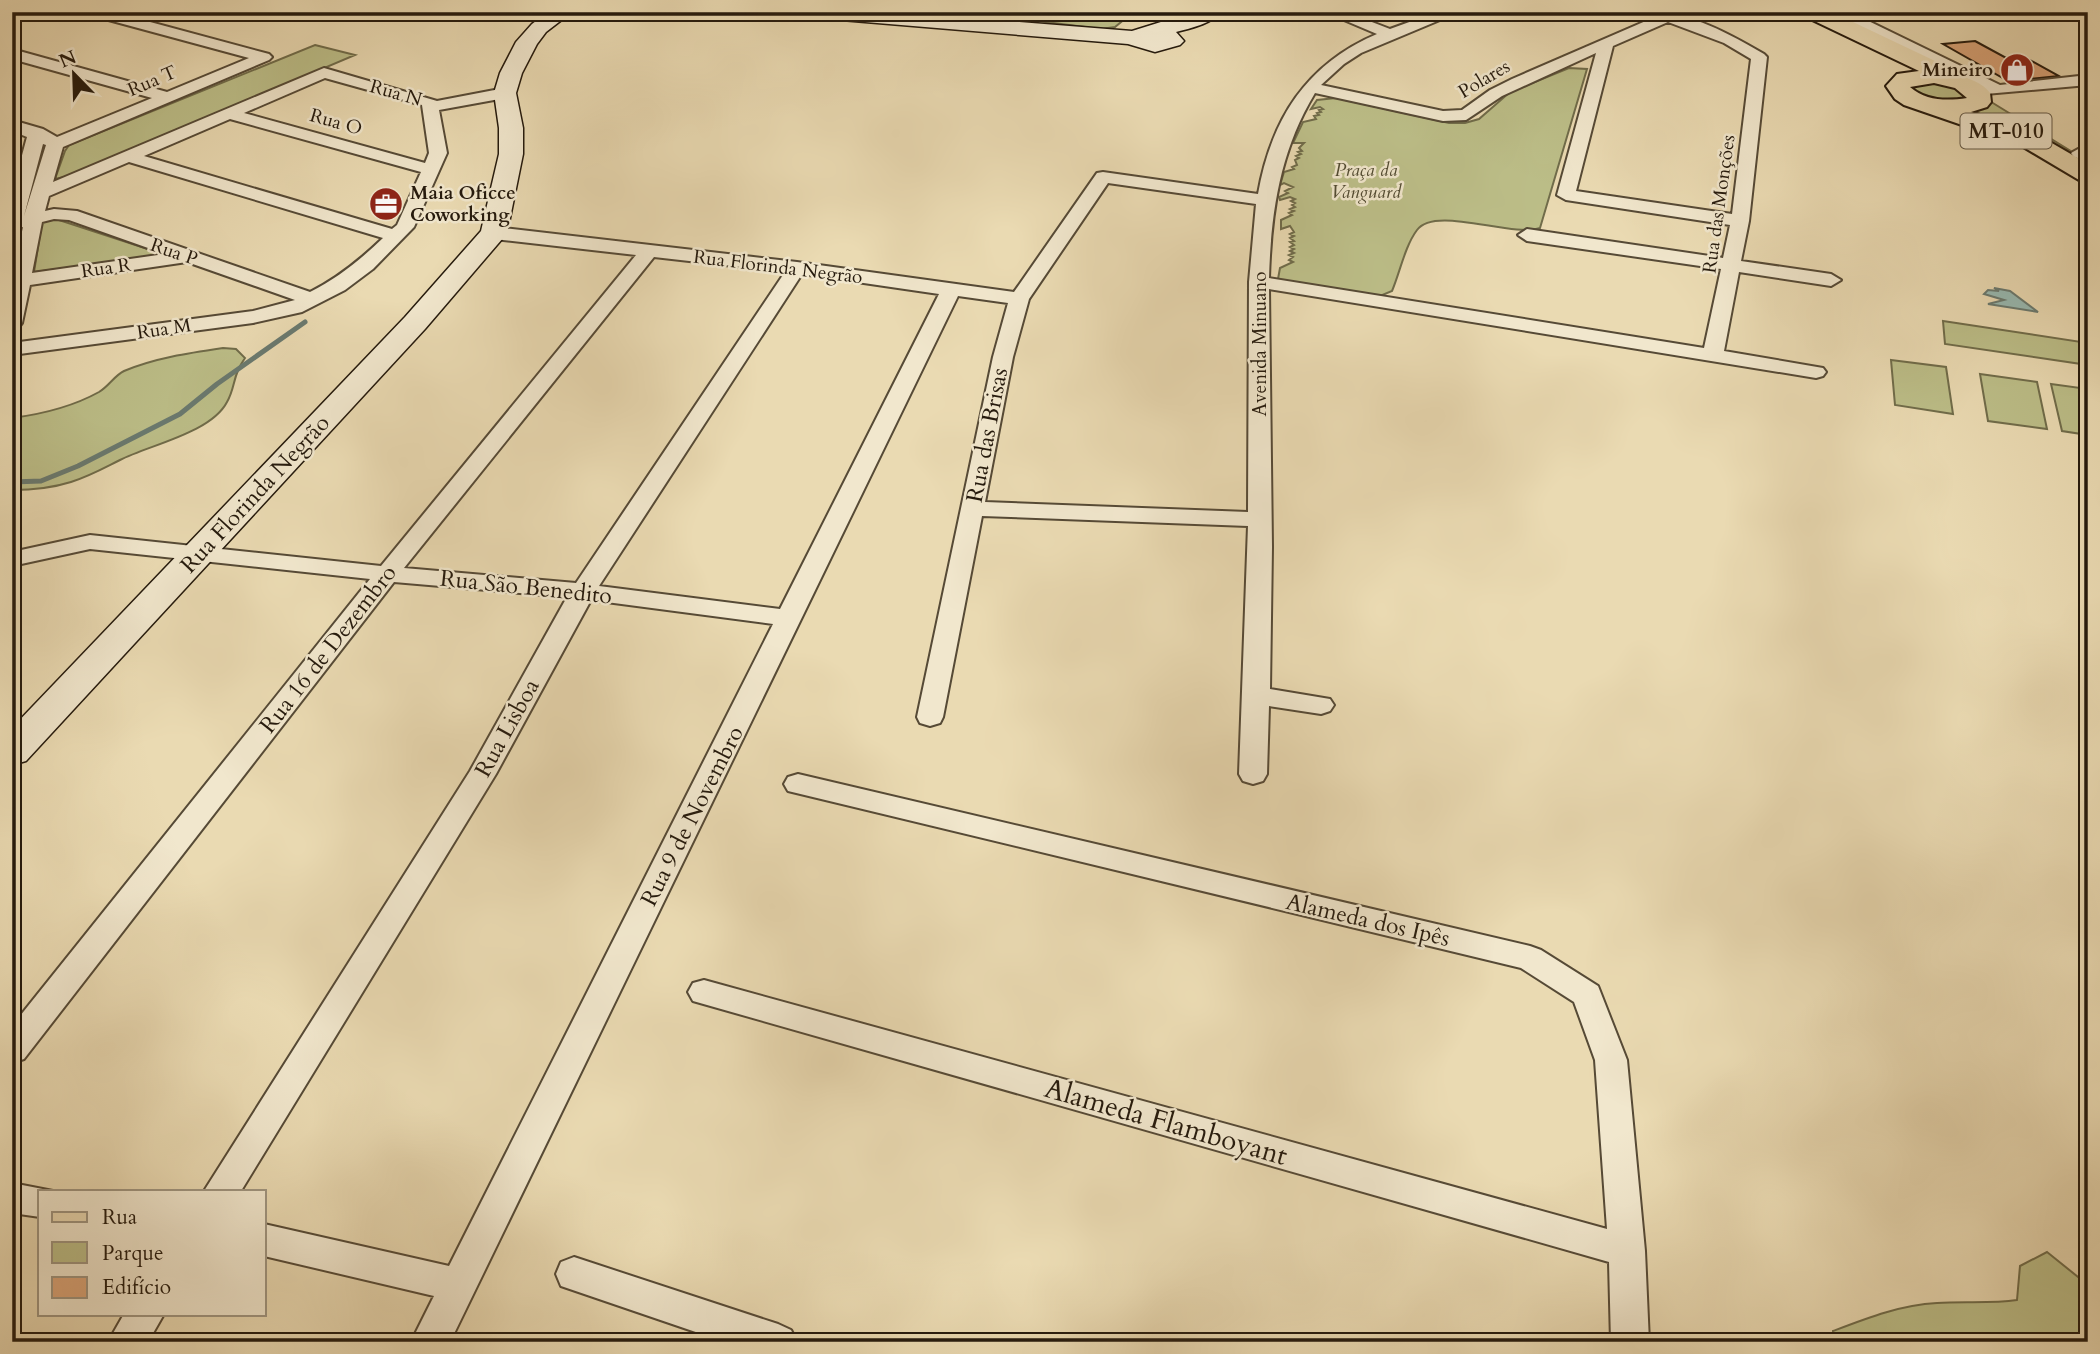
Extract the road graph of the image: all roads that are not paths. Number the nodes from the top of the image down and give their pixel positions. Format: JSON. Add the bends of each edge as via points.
{"nodes":[{"id":1,"x":18,"y":12,"type":"edge"},
{"id":2,"x":95,"y":12,"type":"edge"},
{"id":3,"x":562,"y":12,"type":"edge"},
{"id":4,"x":817,"y":12,"type":"edge"},
{"id":5,"x":1211,"y":12,"type":"edge"},
{"id":6,"x":1223,"y":12,"type":"edge"},
{"id":7,"x":1332,"y":12,"type":"edge"},
{"id":8,"x":1452,"y":12,"type":"edge"},
{"id":9,"x":12,"y":14,"type":"edge"},
{"id":10,"x":1663,"y":14,"type":"edge"},
{"id":11,"x":1830,"y":15,"type":"edge"},
{"id":12,"x":1389,"y":34,"type":"junction"},
{"id":13,"x":1142,"y":36,"type":"junction"},
{"id":14,"x":1606,"y":45,"type":"junction"},
{"id":15,"x":12,"y":54,"type":"edge"},
{"id":16,"x":1759,"y":57,"type":"joint"},
{"id":17,"x":324,"y":73,"type":"joint"},
{"id":18,"x":2088,"y":80,"type":"edge"},
{"id":19,"x":1310,"y":87,"type":"junction"},
{"id":20,"x":1977,"y":87,"type":"junction"},
{"id":21,"x":505,"y":93,"type":"junction"},
{"id":22,"x":1908,"y":95,"type":"junction"},
{"id":23,"x":168,"y":97,"type":"junction"},
{"id":24,"x":431,"y":107,"type":"junction"},
{"id":25,"x":230,"y":114,"type":"junction"},
{"id":26,"x":12,"y":125,"type":"edge"},
{"id":27,"x":37,"y":133,"type":"junction"},
{"id":28,"x":55,"y":144,"type":"junction"},
{"id":29,"x":130,"y":157,"type":"junction"},
{"id":30,"x":2086,"y":159,"type":"edge"},
{"id":31,"x":431,"y":170,"type":"junction"},
{"id":32,"x":42,"y":193,"type":"junction"},
{"id":33,"x":1264,"y":200,"type":"junction"},
{"id":34,"x":34,"y":218,"type":"junction"},
{"id":35,"x":1740,"y":221,"type":"junction"},
{"id":36,"x":12,"y":224,"type":"edge"},
{"id":37,"x":494,"y":233,"type":"junction"},
{"id":38,"x":1527,"y":235,"type":"dead end"},
{"id":39,"x":396,"y":236,"type":"junction"},
{"id":40,"x":649,"y":251,"type":"junction"},
{"id":41,"x":188,"y":256,"type":"junction"},
{"id":42,"x":1732,"y":265,"type":"junction"},
{"id":43,"x":797,"y":268,"type":"junction"},
{"id":44,"x":1831,"y":280,"type":"dead end"},
{"id":45,"x":18,"y":281,"type":"edge"},
{"id":46,"x":1259,"y":282,"type":"junction"},
{"id":47,"x":952,"y":288,"type":"junction"},
{"id":48,"x":1019,"y":299,"type":"junction"},
{"id":49,"x":313,"y":300,"type":"junction"},
{"id":50,"x":12,"y":323,"type":"edge"},
{"id":51,"x":12,"y":349,"type":"edge"},
{"id":52,"x":1713,"y":355,"type":"junction"},
{"id":53,"x":1816,"y":372,"type":"dead end"},
{"id":54,"x":972,"y":509,"type":"junction"},
{"id":55,"x":1260,"y":519,"type":"junction"},
{"id":56,"x":201,"y":552,"type":"junction"},
{"id":57,"x":12,"y":559,"type":"edge"},
{"id":58,"x":387,"y":574,"type":"junction"},
{"id":59,"x":583,"y":591,"type":"junction"},
{"id":60,"x":789,"y":618,"type":"junction"},
{"id":61,"x":1257,"y":696,"type":"junction"},
{"id":62,"x":1321,"y":705,"type":"dead end"},
{"id":63,"x":930,"y":717,"type":"dead end"},
{"id":64,"x":12,"y":752,"type":"edge"},
{"id":65,"x":1253,"y":774,"type":"dead end"},
{"id":66,"x":798,"y":784,"type":"dead end"},
{"id":67,"x":704,"y":992,"type":"dead end"},
{"id":68,"x":12,"y":1050,"type":"edge"},
{"id":69,"x":223,"y":1190,"type":"edge"},
{"id":70,"x":12,"y":1198,"type":"edge"},
{"id":71,"x":38,"y":1202,"type":"edge"},
{"id":72,"x":266,"y":1240,"type":"edge"},
{"id":73,"x":1628,"y":1251,"type":"junction"},
{"id":74,"x":574,"y":1274,"type":"dead end"},
{"id":75,"x":458,"y":1285,"type":"junction"},
{"id":76,"x":144,"y":1316,"type":"edge"},
{"id":77,"x":127,"y":1342,"type":"edge"},
{"id":78,"x":430,"y":1342,"type":"edge"},
{"id":79,"x":778,"y":1342,"type":"edge"},
{"id":80,"x":1630,"y":1342,"type":"edge"}],
"edges":[{"from":1,"to":9,"type":"street"},
{"from":2,"to":23,"type":"street","name":"Rua T","via":[[264,57]]},
{"from":3,"to":21,"type":"street","via":[[527,42]]},
{"from":4,"to":13,"type":"street"},
{"from":5,"to":13,"type":"street"},
{"from":6,"to":13,"type":"street","via":[[1173,41],[1156,46],[1140,43]]},
{"from":7,"to":12,"type":"street"},
{"from":8,"to":12,"type":"street","name":"Avenida Minuano"},
{"from":10,"to":14,"type":"street","name":"Polares"},
{"from":10,"to":16,"type":"street"},
{"from":11,"to":20,"type":"main road","number":"MT-010"},
{"from":11,"to":20,"type":"street"},
{"from":11,"to":22,"type":"main road","via":[[1846,39],[1872,54],[1883,73]]},
{"from":12,"to":19,"type":"street","name":"Avenida Minuano","via":[[1347,56]]},
{"from":14,"to":19,"type":"street","name":"Polares","via":[[1518,82],[1460,117]]},
{"from":14,"to":35,"type":"street","via":[[1566,195]]},
{"from":15,"to":23,"type":"street"},
{"from":16,"to":35,"type":"street","name":"Rua das Monções"},
{"from":17,"to":24,"type":"street","name":"Rua N","via":[[430,102]]},
{"from":17,"to":25,"type":"street"},
{"from":18,"to":20,"type":"street"},
{"from":19,"to":33,"type":"street","name":"Avenida Minuano","via":[[1287,124]]},
{"from":20,"to":22,"type":"main road","number":"MT-010","via":[[1934,76],[1913,77],[1900,82]]},
{"from":20,"to":30,"type":"main road","number":"MT-010"},
{"from":21,"to":24,"type":"street"},
{"from":21,"to":37,"type":"street","name":"Rua Florinda Negrão","via":[[511,154]]},
{"from":22,"to":30,"type":"main road","number":"MT-010"},
{"from":23,"to":28,"type":"street","name":"Rua T"},
{"from":24,"to":31,"type":"street","name":"Rua N","via":[[438,153]]},
{"from":25,"to":29,"type":"street"},
{"from":25,"to":31,"type":"street","name":"Rua O"},
{"from":26,"to":27,"type":"street"},
{"from":27,"to":28,"type":"street"},
{"from":27,"to":36,"type":"street"},
{"from":28,"to":32,"type":"street"},
{"from":29,"to":32,"type":"street"},
{"from":29,"to":39,"type":"street"},
{"from":31,"to":39,"type":"street","name":"Rua N","via":[[405,227]]},
{"from":32,"to":34,"type":"street"},
{"from":33,"to":46,"type":"street","name":"Avenida Minuano"},
{"from":33,"to":48,"type":"street","name":"Rua das Brisas","via":[[1103,177]]},
{"from":34,"to":36,"type":"street","name":"Rua P"},
{"from":34,"to":41,"type":"street","name":"Rua P","via":[[71,215]]},
{"from":34,"to":45,"type":"street"},
{"from":35,"to":42,"type":"street","name":"Rua das Monções"},
{"from":37,"to":40,"type":"street","name":"Rua Florinda Negrão"},
{"from":37,"to":56,"type":"street","name":"Rua Florinda Negrão"},
{"from":38,"to":42,"type":"street"},
{"from":39,"to":49,"type":"street","name":"Rua N","via":[[366,265]]},
{"from":40,"to":43,"type":"street","name":"Rua Florinda Negrão"},
{"from":40,"to":58,"type":"street","name":"Rua 16 de Dezembro"},
{"from":41,"to":45,"type":"street","name":"Rua R"},
{"from":41,"to":49,"type":"street","name":"Rua P"},
{"from":42,"to":44,"type":"street"},
{"from":42,"to":52,"type":"street","name":"Rua das Monções"},
{"from":43,"to":47,"type":"street","name":"Rua Florinda Negrão"},
{"from":43,"to":59,"type":"street","name":"Rua Lisboa"},
{"from":45,"to":50,"type":"street"},
{"from":46,"to":52,"type":"street"},
{"from":46,"to":55,"type":"street","name":"Avenida Minuano"},
{"from":47,"to":48,"type":"street","name":"Rua Florinda Negrão"},
{"from":47,"to":60,"type":"street","name":"Rua 9 de Novembro"},
{"from":48,"to":54,"type":"street","name":"Rua das Brisas"},
{"from":49,"to":51,"type":"street","name":"Rua M","via":[[254,317]]},
{"from":52,"to":53,"type":"street"},
{"from":54,"to":55,"type":"street"},
{"from":54,"to":63,"type":"street","name":"Rua das Brisas"},
{"from":55,"to":61,"type":"street","name":"Avenida Minuano"},
{"from":56,"to":57,"type":"street","name":"Rua São Benedito","via":[[90,542]]},
{"from":56,"to":58,"type":"street","name":"Rua São Benedito"},
{"from":56,"to":64,"type":"street","name":"Rua Florinda Negrão"},
{"from":58,"to":59,"type":"street","name":"Rua São Benedito"},
{"from":58,"to":68,"type":"street","name":"Rua 16 de Dezembro"},
{"from":59,"to":60,"type":"street","name":"Rua São Benedito"},
{"from":59,"to":69,"type":"street","name":"Rua Lisboa","via":[[482,775]]},
{"from":60,"to":75,"type":"street","name":"Rua 9 de Novembro"},
{"from":61,"to":62,"type":"street"},
{"from":61,"to":65,"type":"street","name":"Avenida Minuano"},
{"from":66,"to":73,"type":"street","name":"Alameda dos Ipês","via":[[1530,958],[1587,995],[1611,1060]]},
{"from":67,"to":73,"type":"street","name":"Alameda Flamboyant"},
{"from":70,"to":71,"type":"street"},
{"from":72,"to":75,"type":"street"},
{"from":73,"to":80,"type":"street","name":"Alameda dos Ipês"},
{"from":74,"to":79,"type":"street"},
{"from":75,"to":78,"type":"street","name":"Rua 9 de Novembro"},
{"from":76,"to":77,"type":"street"}]}
